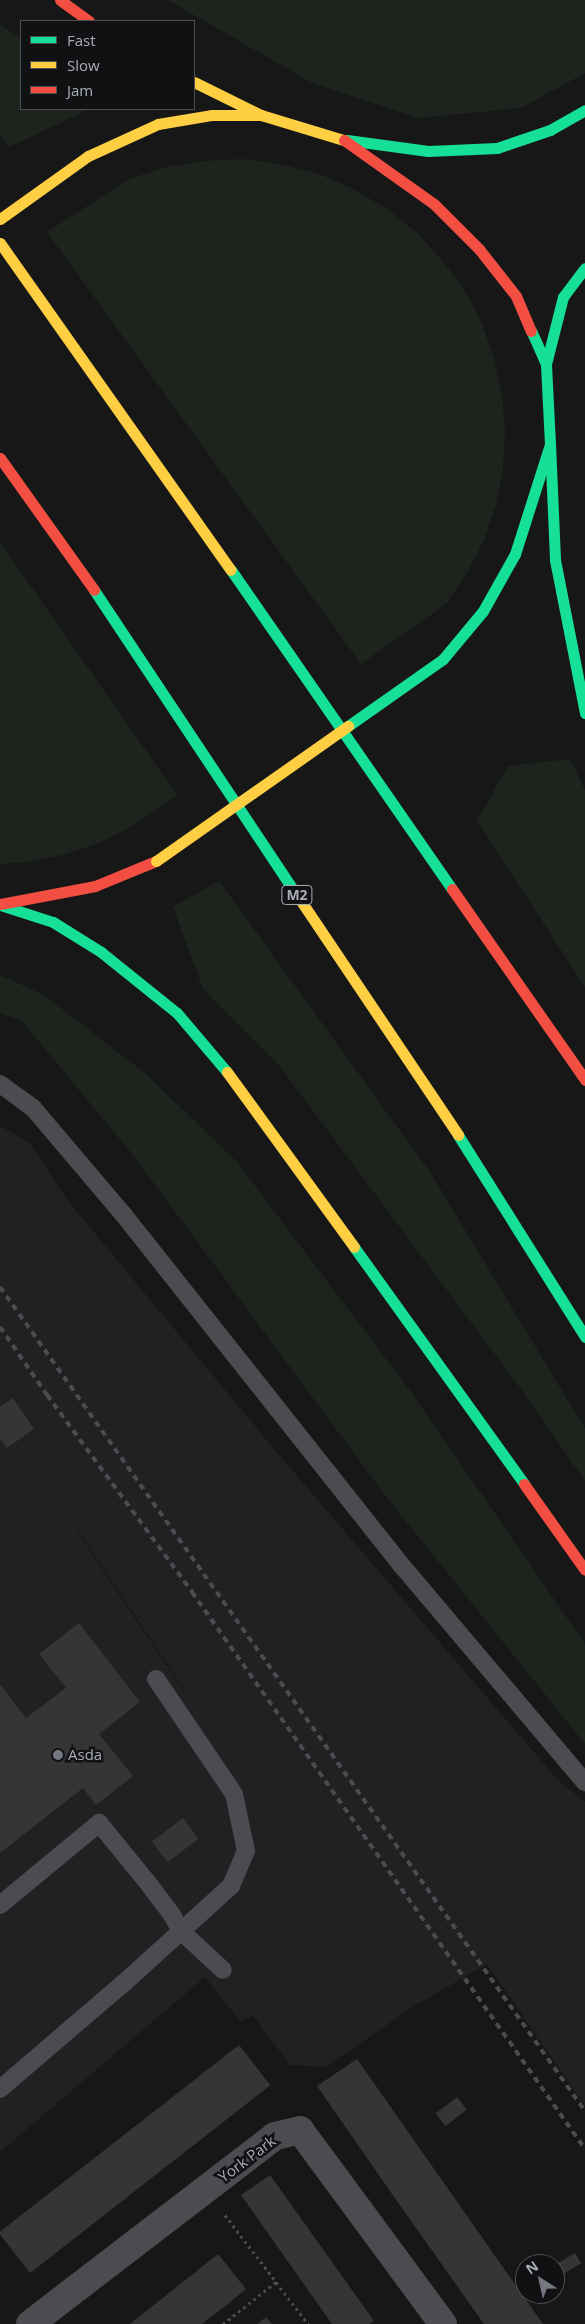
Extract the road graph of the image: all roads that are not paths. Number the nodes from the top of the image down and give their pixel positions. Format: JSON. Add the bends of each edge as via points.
{"nodes":[{"id":1,"x":60,"y":0,"type":"edge"},
{"id":2,"x":88,"y":20,"type":"edge"},
{"id":3,"x":195,"y":82,"type":"edge"},
{"id":4,"x":585,"y":110,"type":"edge"},
{"id":5,"x":261,"y":115,"type":"junction"},
{"id":6,"x":344,"y":140,"type":"junction"},
{"id":7,"x":0,"y":219,"type":"edge"},
{"id":8,"x":0,"y":243,"type":"edge"},
{"id":9,"x":585,"y":268,"type":"edge"},
{"id":10,"x":546,"y":364,"type":"junction"},
{"id":11,"x":550,"y":444,"type":"junction"},
{"id":12,"x":0,"y":458,"type":"edge"},
{"id":13,"x":585,"y":713,"type":"edge"},
{"id":14,"x":0,"y":904,"type":"edge"},
{"id":15,"x":585,"y":1080,"type":"edge"},
{"id":16,"x":0,"y":1084,"type":"edge"},
{"id":17,"x":585,"y":1337,"type":"edge"},
{"id":18,"x":585,"y":1570,"type":"edge"},
{"id":19,"x":156,"y":1678,"type":"dead end"},
{"id":20,"x":585,"y":1782,"type":"edge"},
{"id":21,"x":0,"y":1905,"type":"edge"},
{"id":22,"x":181,"y":1931,"type":"junction"},
{"id":23,"x":223,"y":1970,"type":"dead end"},
{"id":24,"x":0,"y":2088,"type":"edge"},
{"id":25,"x":439,"y":2323,"type":"edge"},
{"id":26,"x":30,"y":2324,"type":"edge"}],
"edges":[{"from":1,"to":2,"type":"main road"},
{"from":3,"to":5,"type":"main road"},
{"from":4,"to":6,"type":"main road","via":[[550,130],[497,148],[428,151]]},
{"from":5,"to":6,"type":"main road"},
{"from":5,"to":7,"type":"main road","via":[[212,115],[158,124],[88,156]]},
{"from":6,"to":10,"type":"main road","via":[[434,204],[479,249],[516,296]]},
{"from":8,"to":15,"type":"main road","via":[[171,483]]},
{"from":9,"to":10,"type":"main road","via":[[563,298]]},
{"from":10,"to":11,"type":"main road"},
{"from":11,"to":13,"type":"main road","via":[[555,560]]},
{"from":11,"to":14,"type":"main road","bridge":true,"via":[[515,554],[483,611],[443,658],[156,861],[95,886]]},
{"from":12,"to":17,"type":"main road","number":"M2","via":[[63,545],[468,1151]]},
{"from":14,"to":18,"type":"main road","via":[[53,922],[101,952],[177,1013],[231,1077]]},
{"from":16,"to":20,"type":"lane","via":[[32,1108],[123,1214],[403,1567]]},
{"from":19,"to":22,"type":"lane","via":[[234,1794],[246,1851],[231,1886]]},
{"from":21,"to":22,"type":"lane","via":[[99,1823],[172,1914]]},
{"from":22,"to":23,"type":"lane"},
{"from":22,"to":24,"type":"lane"},
{"from":25,"to":26,"type":"street","name":"York Park","via":[[300,2130],[275,2136]]}]}
